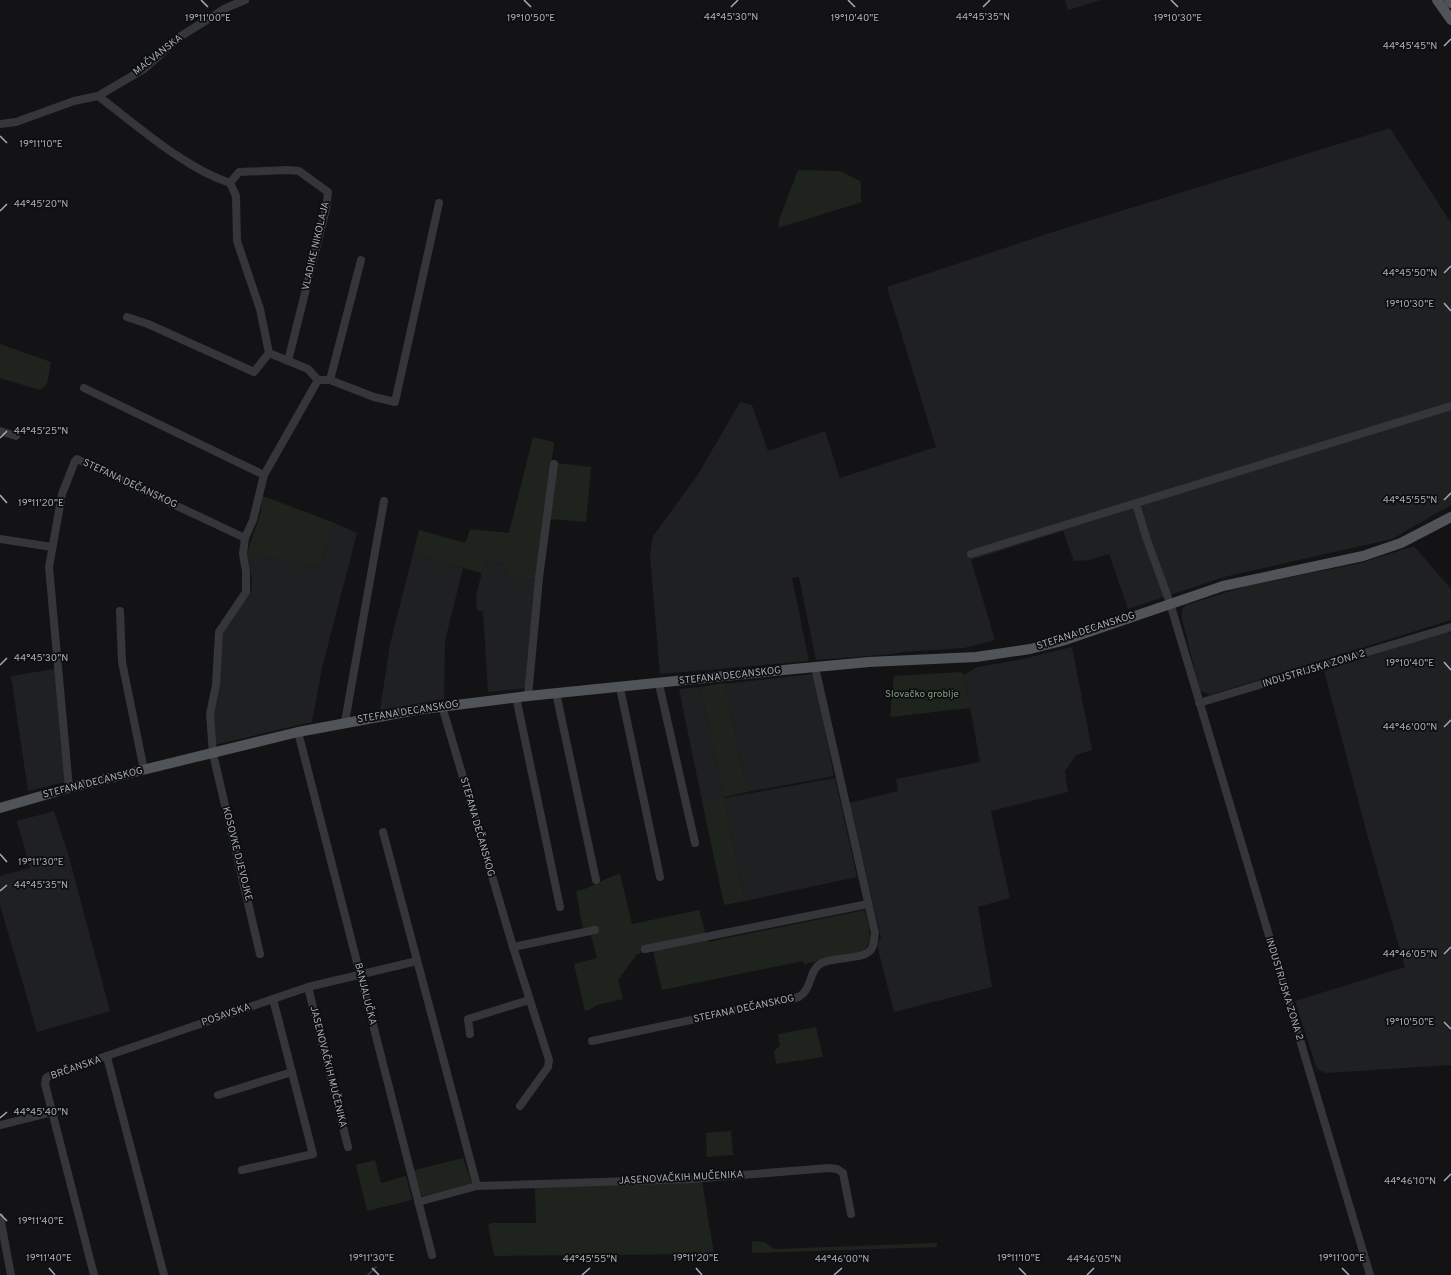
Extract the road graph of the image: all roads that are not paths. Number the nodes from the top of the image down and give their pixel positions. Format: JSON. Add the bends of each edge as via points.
{"nodes":[{"id":1,"x":245,"y":0,"type":"edge"},
{"id":2,"x":1437,"y":0,"type":"edge"},
{"id":3,"x":1449,"y":0,"type":"edge"},
{"id":4,"x":1451,"y":3,"type":"edge"},
{"id":5,"x":1451,"y":20,"type":"edge"},
{"id":6,"x":98,"y":96,"type":"junction"},
{"id":7,"x":0,"y":124,"type":"edge"},
{"id":8,"x":230,"y":183,"type":"junction"},
{"id":9,"x":439,"y":203,"type":"dead end"},
{"id":10,"x":361,"y":260,"type":"dead end"},
{"id":11,"x":127,"y":317,"type":"dead end"},
{"id":12,"x":269,"y":354,"type":"junction"},
{"id":13,"x":288,"y":361,"type":"junction"},
{"id":14,"x":318,"y":380,"type":"junction"},
{"id":15,"x":330,"y":380,"type":"junction"},
{"id":16,"x":84,"y":388,"type":"dead end"},
{"id":17,"x":1451,"y":406,"type":"edge"},
{"id":18,"x":0,"y":431,"type":"edge"},
{"id":19,"x":16,"y":436,"type":"dead end"},
{"id":20,"x":554,"y":464,"type":"dead end"},
{"id":21,"x":264,"y":475,"type":"junction"},
{"id":22,"x":384,"y":500,"type":"dead end"},
{"id":23,"x":1136,"y":504,"type":"junction"},
{"id":24,"x":1451,"y":517,"type":"edge"},
{"id":25,"x":0,"y":538,"type":"edge"},
{"id":26,"x":245,"y":538,"type":"junction"},
{"id":27,"x":52,"y":547,"type":"junction"},
{"id":28,"x":971,"y":554,"type":"dead end"},
{"id":29,"x":1170,"y":603,"type":"junction"},
{"id":30,"x":120,"y":611,"type":"dead end"},
{"id":31,"x":1451,"y":627,"type":"edge"},
{"id":32,"x":815,"y":667,"type":"junction"},
{"id":33,"x":659,"y":684,"type":"junction"},
{"id":34,"x":620,"y":688,"type":"junction"},
{"id":35,"x":556,"y":693,"type":"junction"},
{"id":36,"x":528,"y":696,"type":"junction"},
{"id":37,"x":516,"y":697,"type":"junction"},
{"id":38,"x":1199,"y":704,"type":"junction"},
{"id":39,"x":442,"y":706,"type":"junction"},
{"id":40,"x":345,"y":722,"type":"junction"},
{"id":41,"x":298,"y":732,"type":"junction"},
{"id":42,"x":212,"y":754,"type":"junction"},
{"id":43,"x":144,"y":770,"type":"junction"},
{"id":44,"x":69,"y":788,"type":"junction"},
{"id":45,"x":0,"y":808,"type":"edge"},
{"id":46,"x":383,"y":832,"type":"dead end"},
{"id":47,"x":695,"y":843,"type":"dead end"},
{"id":48,"x":660,"y":877,"type":"dead end"},
{"id":49,"x":596,"y":880,"type":"dead end"},
{"id":50,"x":868,"y":904,"type":"junction"},
{"id":51,"x":560,"y":907,"type":"dead end"},
{"id":52,"x":595,"y":930,"type":"dead end"},
{"id":53,"x":513,"y":947,"type":"junction"},
{"id":54,"x":645,"y":949,"type":"dead end"},
{"id":55,"x":260,"y":954,"type":"dead end"},
{"id":56,"x":417,"y":961,"type":"junction"},
{"id":57,"x":360,"y":974,"type":"junction"},
{"id":58,"x":308,"y":987,"type":"junction"},
{"id":59,"x":273,"y":999,"type":"junction"},
{"id":60,"x":529,"y":1000,"type":"junction"},
{"id":61,"x":470,"y":1034,"type":"dead end"},
{"id":62,"x":592,"y":1041,"type":"dead end"},
{"id":63,"x":107,"y":1057,"type":"junction"},
{"id":64,"x":292,"y":1072,"type":"junction"},
{"id":65,"x":218,"y":1095,"type":"dead end"},
{"id":66,"x":520,"y":1106,"type":"dead end"},
{"id":67,"x":52,"y":1112,"type":"junction"},
{"id":68,"x":0,"y":1125,"type":"edge"},
{"id":69,"x":348,"y":1147,"type":"dead end"},
{"id":70,"x":242,"y":1170,"type":"dead end"},
{"id":71,"x":477,"y":1186,"type":"junction"},
{"id":72,"x":418,"y":1202,"type":"junction"},
{"id":73,"x":851,"y":1214,"type":"dead end"},
{"id":74,"x":0,"y":1217,"type":"edge"},
{"id":75,"x":432,"y":1256,"type":"dead end"},
{"id":76,"x":11,"y":1275,"type":"edge"},
{"id":77,"x":94,"y":1275,"type":"edge"},
{"id":78,"x":164,"y":1275,"type":"edge"},
{"id":79,"x":1370,"y":1275,"type":"edge"}],
"edges":[{"from":1,"to":6,"type":"street","name":"MAČVANSKA","via":[[226,8],[181,36],[144,69]]},
{"from":2,"to":5,"type":"main road"},
{"from":3,"to":4,"type":"main road"},
{"from":6,"to":7,"type":"street","name":"MAČVANSKA","via":[[74,101],[16,122]]},
{"from":6,"to":8,"type":"street","via":[[190,163],[215,178]]},
{"from":8,"to":12,"type":"street","via":[[236,196],[237,241],[260,309]]},
{"from":8,"to":13,"type":"street","name":"VLADIKE NIKOLAJA","via":[[239,172],[288,170],[302,173],[328,192]]},
{"from":9,"to":15,"type":"street","via":[[395,402]]},
{"from":10,"to":15,"type":"street"},
{"from":11,"to":12,"type":"street","via":[[254,372]]},
{"from":12,"to":13,"type":"street"},
{"from":13,"to":14,"type":"street","via":[[308,369]]},
{"from":14,"to":15,"type":"street"},
{"from":14,"to":21,"type":"street"},
{"from":16,"to":21,"type":"street"},
{"from":17,"to":23,"type":"street"},
{"from":18,"to":19,"type":"street"},
{"from":20,"to":36,"type":"street","via":[[539,578]]},
{"from":21,"to":26,"type":"street","via":[[253,520]]},
{"from":22,"to":40,"type":"street"},
{"from":23,"to":28,"type":"street"},
{"from":23,"to":29,"type":"street","name":"INDUSTRIJSKA ZONA 2"},
{"from":24,"to":29,"type":"main road","name":"STEFANA DECANSKOG","via":[[1401,542],[1363,556],[1251,578]]},
{"from":25,"to":27,"type":"street"},
{"from":26,"to":27,"type":"street","name":"STEFANA DEČANSKOG","via":[[77,459],[62,494]]},
{"from":26,"to":42,"type":"street","via":[[243,554],[246,592],[220,632],[216,685],[210,714]]},
{"from":27,"to":44,"type":"street","name":"STEFANA DEČANSKOG","via":[[49,567]]},
{"from":29,"to":32,"type":"main road","name":"STEFANA DECANSKOG","via":[[1030,650],[976,657]]},
{"from":29,"to":38,"type":"street","name":"INDUSTRIJSKA ZONA 2"},
{"from":30,"to":43,"type":"street","via":[[122,662]]},
{"from":31,"to":38,"type":"street","name":"INDUSTRIJSKA ZONA 2"},
{"from":32,"to":33,"type":"main road","name":"STEFANA DECANSKOG"},
{"from":32,"to":50,"type":"street"},
{"from":33,"to":34,"type":"main road","name":"STEFANA DECANSKOG"},
{"from":33,"to":47,"type":"street"},
{"from":34,"to":35,"type":"main road","name":"STEFANA DECANSKOG"},
{"from":34,"to":48,"type":"street"},
{"from":35,"to":36,"type":"main road","name":"STEFANA DECANSKOG"},
{"from":35,"to":49,"type":"street"},
{"from":36,"to":37,"type":"main road","name":"STEFANA DECANSKOG"},
{"from":37,"to":39,"type":"main road","name":"STEFANA DECANSKOG"},
{"from":37,"to":51,"type":"street"},
{"from":38,"to":79,"type":"street","name":"INDUSTRIJSKA ZONA 2"},
{"from":39,"to":40,"type":"main road","name":"STEFANA DECANSKOG"},
{"from":39,"to":53,"type":"street","name":"STEFANA DEČANSKOG"},
{"from":40,"to":41,"type":"main road","name":"STEFANA DECANSKOG"},
{"from":41,"to":42,"type":"main road","name":"STEFANA DECANSKOG"},
{"from":41,"to":57,"type":"street","name":"BANJALUČKA"},
{"from":42,"to":43,"type":"main road","name":"STEFANA DECANSKOG"},
{"from":42,"to":55,"type":"street","name":"KOSOVKE DJEVOJKE"},
{"from":43,"to":44,"type":"main road","name":"STEFANA DECANSKOG"},
{"from":44,"to":45,"type":"main road","name":"STEFANA DECANSKOG"},
{"from":46,"to":56,"type":"street"},
{"from":50,"to":54,"type":"street"},
{"from":50,"to":62,"type":"street","name":"STEFANA DEČANSKOG","via":[[875,933],[873,947],[866,954],[821,963],[814,970],[806,992],[800,996]]},
{"from":52,"to":53,"type":"street"},
{"from":53,"to":60,"type":"street","name":"STEFANA DEČANSKOG"},
{"from":56,"to":57,"type":"street"},
{"from":56,"to":71,"type":"street"},
{"from":57,"to":58,"type":"street"},
{"from":57,"to":72,"type":"street","name":"BANJALUČKA"},
{"from":58,"to":59,"type":"street"},
{"from":58,"to":69,"type":"street","name":"JASENOVAČKIH MUČENIKA"},
{"from":59,"to":63,"type":"street","name":"POSAVSKA"},
{"from":59,"to":64,"type":"street"},
{"from":60,"to":61,"type":"street","via":[[468,1019]]},
{"from":60,"to":66,"type":"street","name":"STEFANA DEČANSKOG","via":[[549,1060],[548,1067]]},
{"from":63,"to":67,"type":"street","name":"BRČANSKA","via":[[46,1078],[45,1084]]},
{"from":63,"to":78,"type":"street","name":"BRČANSKA"},
{"from":64,"to":65,"type":"street"},
{"from":64,"to":70,"type":"street","via":[[313,1154]]},
{"from":67,"to":68,"type":"street"},
{"from":67,"to":77,"type":"street","name":"BRČANSKA"},
{"from":71,"to":72,"type":"street","name":"JASENOVAČKIH MUČENIKA"},
{"from":71,"to":73,"type":"street","name":"JASENOVAČKIH MUČENIKA","via":[[692,1179],[828,1168],[843,1173]]},
{"from":72,"to":75,"type":"street","name":"BANJALUČKA"},
{"from":74,"to":76,"type":"street"}]}
